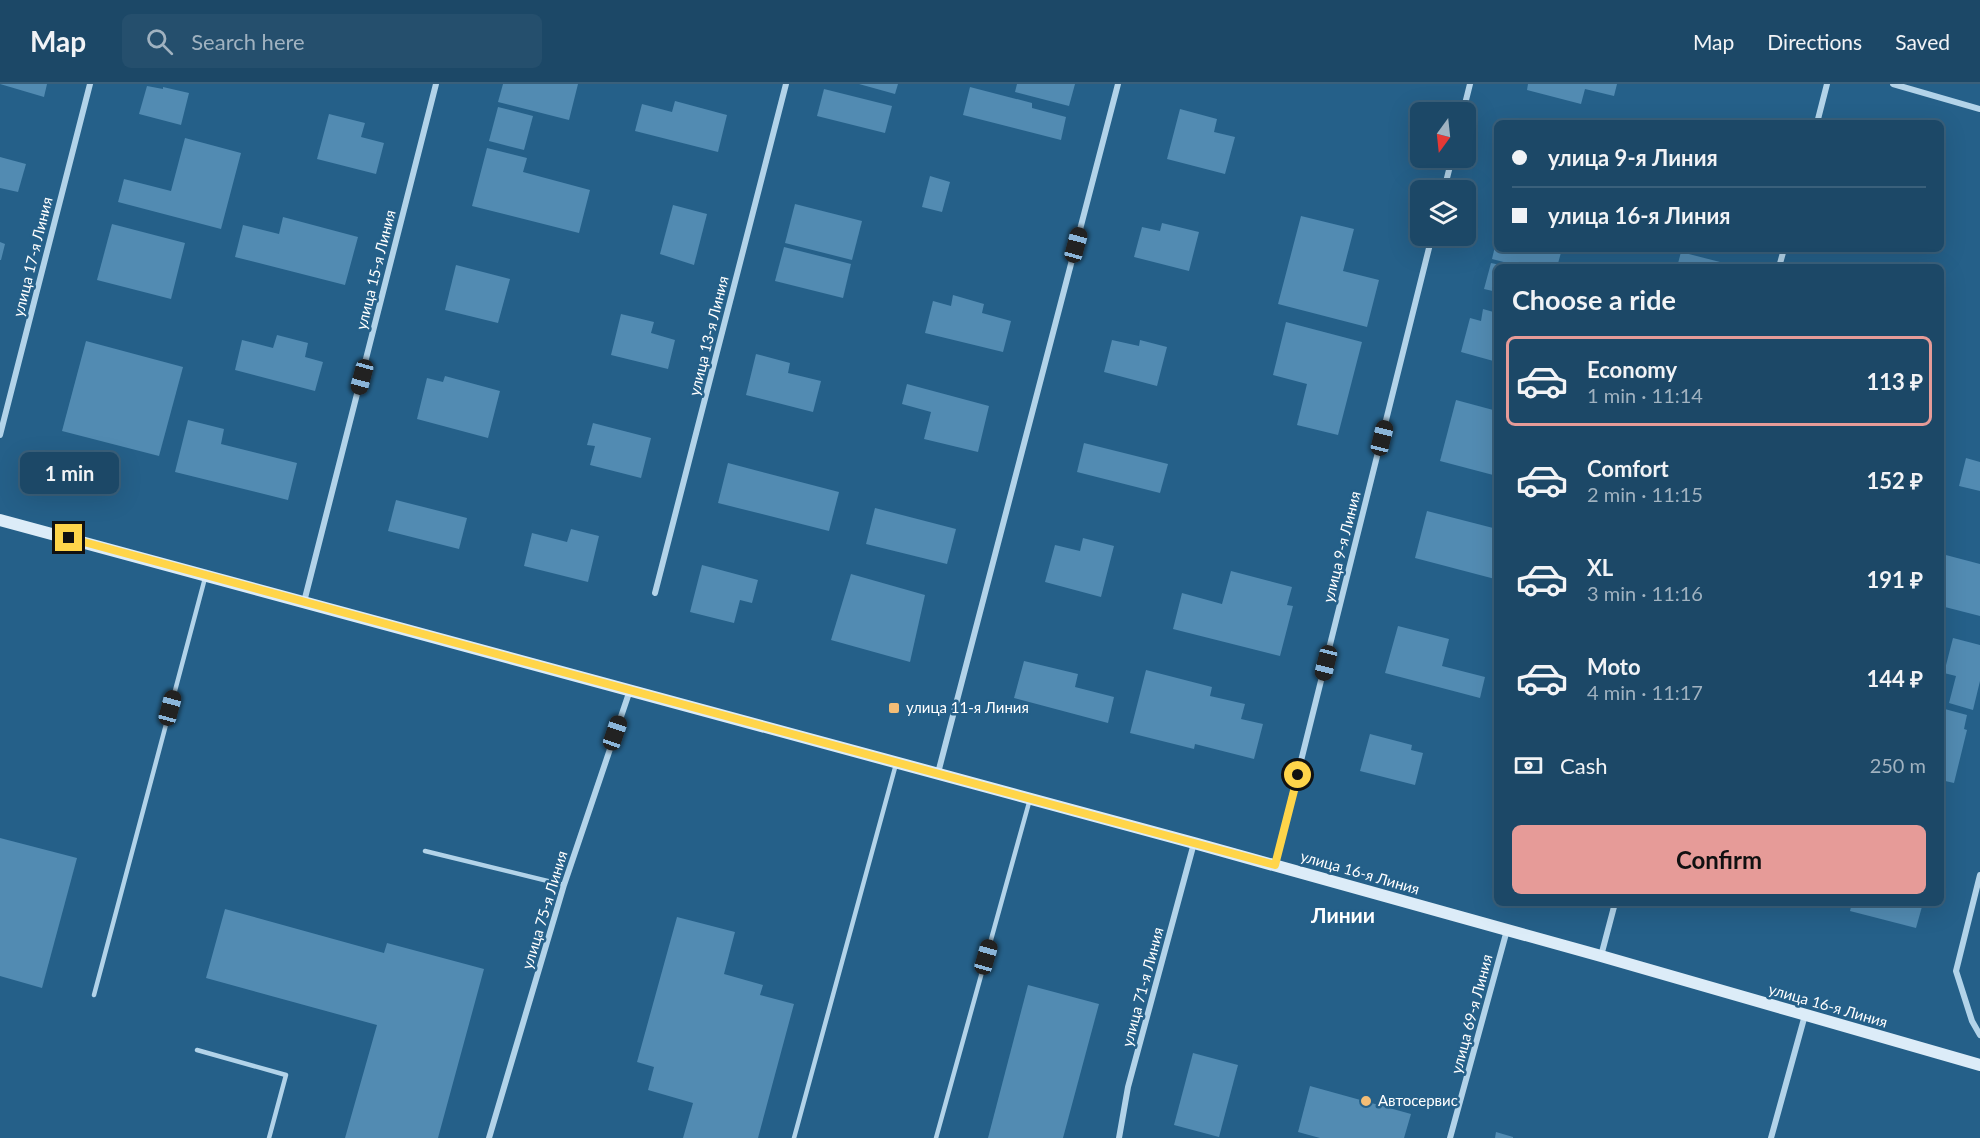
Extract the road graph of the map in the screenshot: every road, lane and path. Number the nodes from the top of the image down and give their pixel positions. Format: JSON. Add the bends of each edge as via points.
{"nodes":[{"id":1,"x":90,"y":84,"type":"edge"},
{"id":2,"x":436,"y":84,"type":"edge"},
{"id":3,"x":786,"y":84,"type":"edge"},
{"id":4,"x":1118,"y":84,"type":"edge"},
{"id":5,"x":1470,"y":84,"type":"edge"},
{"id":6,"x":1827,"y":84,"type":"edge"},
{"id":7,"x":1893,"y":84,"type":"edge"},
{"id":8,"x":1466,"y":102,"type":"edge"},
{"id":9,"x":1980,"y":109,"type":"edge"},
{"id":10,"x":1817,"y":120,"type":"edge"},
{"id":11,"x":1430,"y":246,"type":"edge"},
{"id":12,"x":0,"y":435,"type":"edge"},
{"id":13,"x":0,"y":520,"type":"edge"},
{"id":14,"x":206,"y":576,"type":"junction"},
{"id":15,"x":655,"y":593,"type":"dead end"},
{"id":16,"x":304,"y":602,"type":"junction"},
{"id":17,"x":630,"y":690,"type":"junction"},
{"id":18,"x":897,"y":762,"type":"junction"},
{"id":19,"x":938,"y":774,"type":"junction"},
{"id":20,"x":1030,"y":799,"type":"junction"},
{"id":21,"x":1194,"y":843,"type":"junction"},
{"id":22,"x":425,"y":850,"type":"dead end"},
{"id":23,"x":1275,"y":865,"type":"junction"},
{"id":24,"x":1980,"y":875,"type":"edge"},
{"id":25,"x":564,"y":885,"type":"junction"},
{"id":26,"x":1614,"y":906,"type":"edge"},
{"id":27,"x":1507,"y":930,"type":"junction"},
{"id":28,"x":1601,"y":956,"type":"junction"},
{"id":29,"x":94,"y":995,"type":"dead end"},
{"id":30,"x":1805,"y":1015,"type":"junction"},
{"id":31,"x":1980,"y":1035,"type":"edge"},
{"id":32,"x":197,"y":1050,"type":"dead end"},
{"id":33,"x":1980,"y":1065,"type":"edge"},
{"id":34,"x":269,"y":1138,"type":"edge"},
{"id":35,"x":489,"y":1138,"type":"edge"},
{"id":36,"x":794,"y":1138,"type":"edge"},
{"id":37,"x":936,"y":1138,"type":"edge"},
{"id":38,"x":1119,"y":1138,"type":"edge"},
{"id":39,"x":1450,"y":1138,"type":"edge"},
{"id":40,"x":1771,"y":1138,"type":"edge"}],
"edges":[{"from":1,"to":12,"type":"street","name":"улица 17-я Линия"},
{"from":2,"to":16,"type":"street","name":"улица 15-я Линия"},
{"from":3,"to":15,"type":"street","name":"улица 13-я Линия"},
{"from":4,"to":19,"type":"street"},
{"from":5,"to":8,"type":"street"},
{"from":6,"to":10,"type":"street"},
{"from":7,"to":9,"type":"street"},
{"from":11,"to":23,"type":"street","name":"улица 9-я Линия"},
{"from":13,"to":14,"type":"main road","name":"улица 16-я Линия"},
{"from":14,"to":16,"type":"main road","name":"улица 16-я Линия"},
{"from":14,"to":29,"type":"lane"},
{"from":16,"to":17,"type":"main road","name":"улица 16-я Линия"},
{"from":17,"to":18,"type":"main road","name":"улица 16-я Линия"},
{"from":17,"to":25,"type":"street","name":"улица 75-я Линия"},
{"from":18,"to":19,"type":"main road","name":"улица 16-я Линия"},
{"from":18,"to":36,"type":"lane"},
{"from":19,"to":20,"type":"main road","name":"улица 16-я Линия"},
{"from":20,"to":21,"type":"main road","name":"улица 16-я Линия"},
{"from":20,"to":37,"type":"lane"},
{"from":21,"to":23,"type":"main road","name":"улица 16-я Линия"},
{"from":21,"to":38,"type":"street","name":"улица 71-я Линия","via":[[1128,1087]]},
{"from":22,"to":25,"type":"lane"},
{"from":23,"to":27,"type":"main road","name":"улица 16-я Линия"},
{"from":24,"to":31,"type":"street","via":[[1956,971]]},
{"from":25,"to":35,"type":"street","name":"улица 75-я Линия"},
{"from":26,"to":28,"type":"street"},
{"from":27,"to":28,"type":"main road","name":"улица 16-я Линия"},
{"from":27,"to":39,"type":"street","name":"улица 69-я Линия"},
{"from":28,"to":30,"type":"main road","name":"улица 16-я Линия"},
{"from":30,"to":33,"type":"main road","name":"улица 16-я Линия"},
{"from":30,"to":40,"type":"street"},
{"from":32,"to":34,"type":"lane","via":[[286,1075]]}]}
